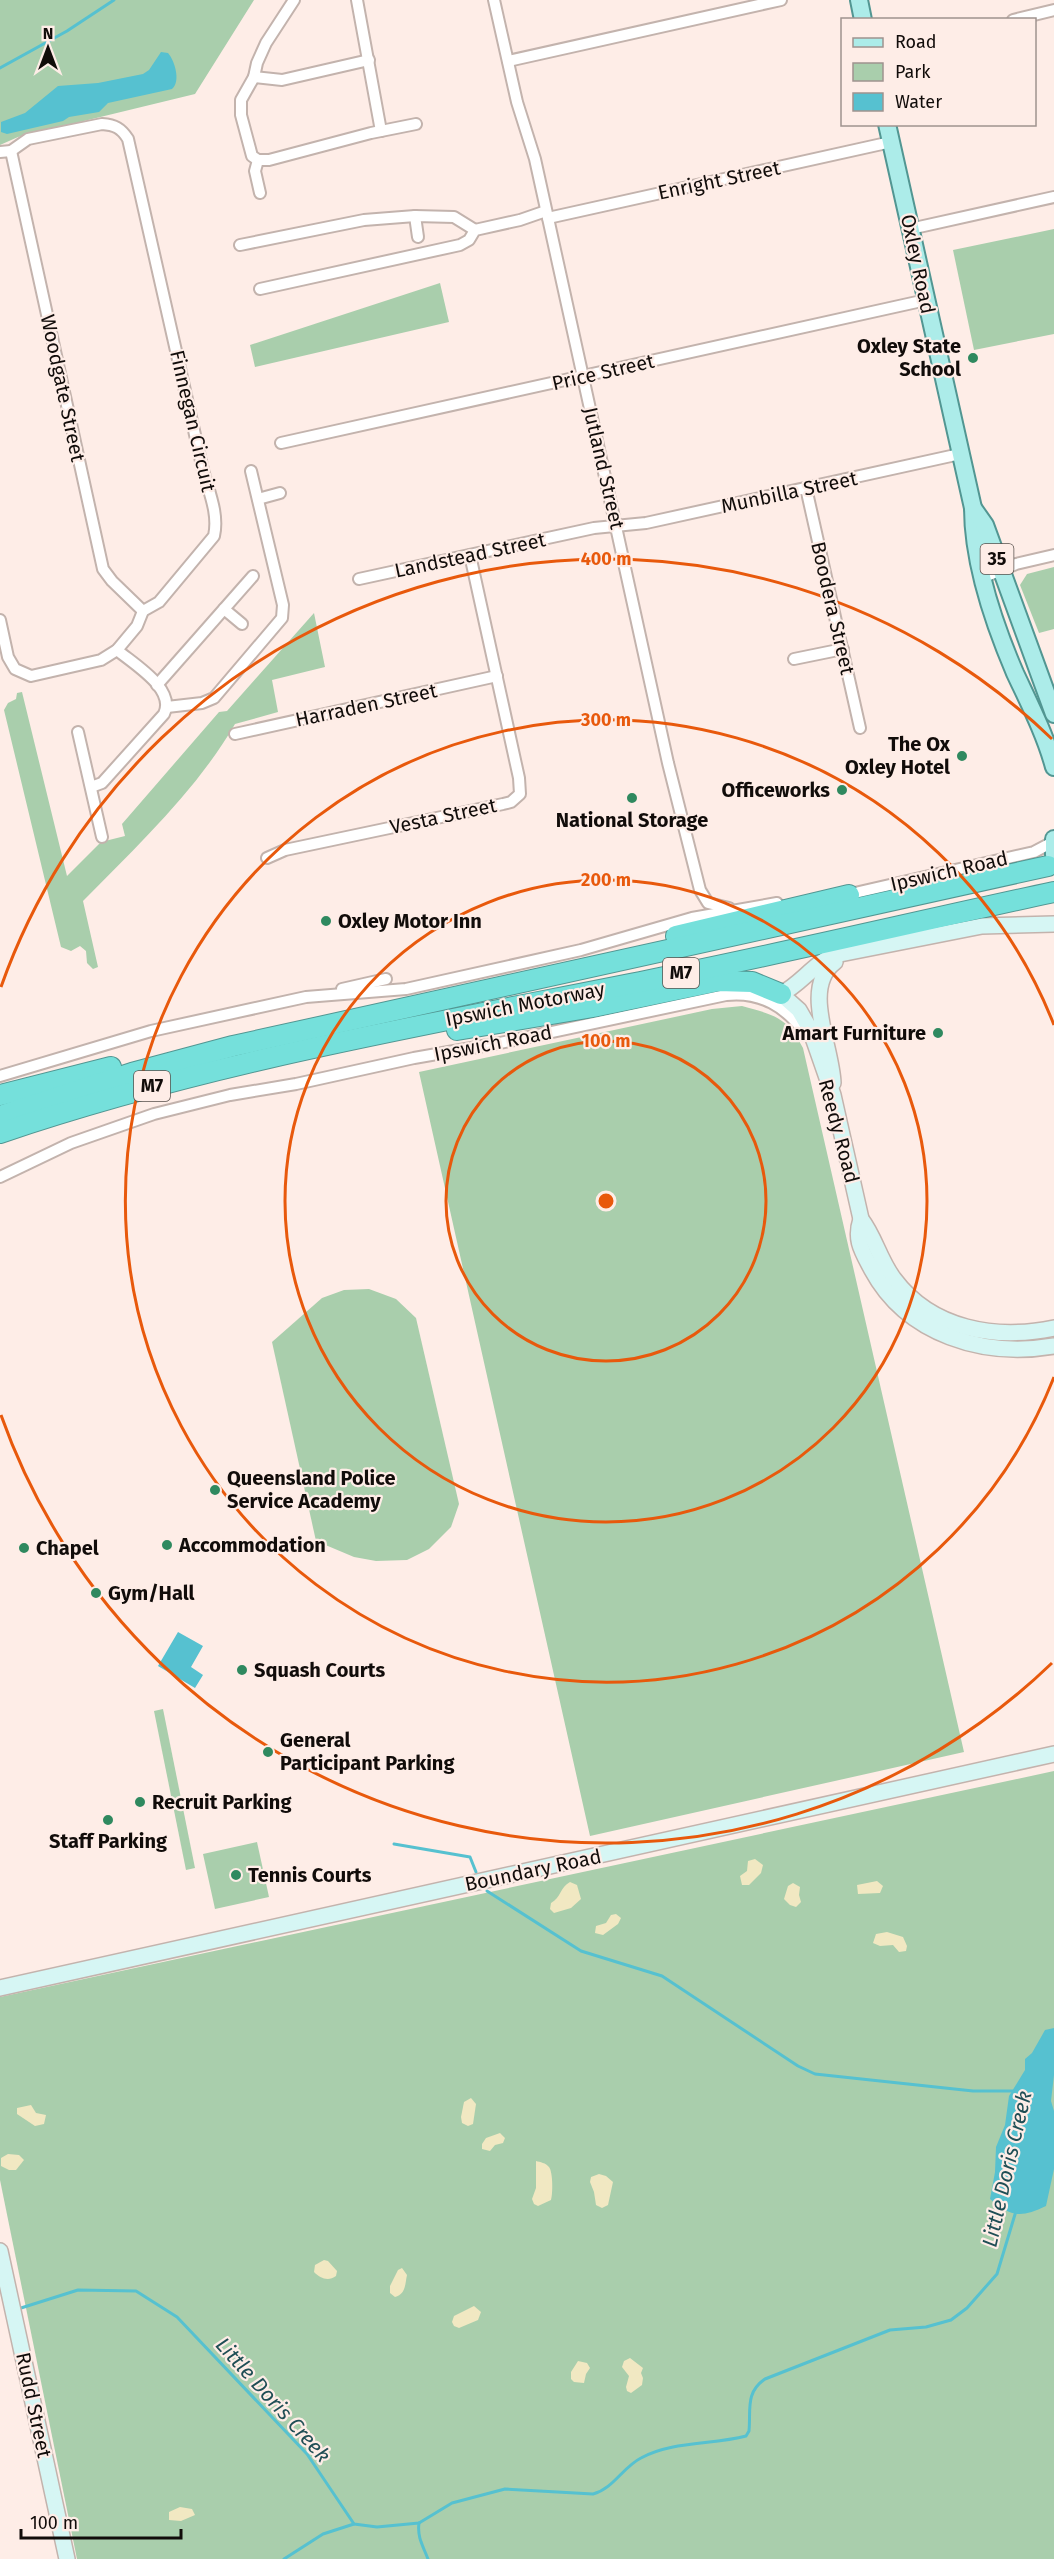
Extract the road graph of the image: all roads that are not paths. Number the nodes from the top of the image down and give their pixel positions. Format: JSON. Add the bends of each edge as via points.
{"nodes":[{"id":1,"x":294,"y":0,"type":"edge"},
{"id":2,"x":357,"y":0,"type":"edge"},
{"id":3,"x":494,"y":0,"type":"edge"},
{"id":4,"x":781,"y":0,"type":"edge"},
{"id":5,"x":859,"y":0,"type":"edge"},
{"id":6,"x":1054,"y":10,"type":"edge"},
{"id":7,"x":863,"y":18,"type":"edge"},
{"id":8,"x":1021,"y":18,"type":"edge"},
{"id":9,"x":369,"y":60,"type":"junction"},
{"id":10,"x":508,"y":61,"type":"junction"},
{"id":11,"x":255,"y":77,"type":"junction"},
{"id":12,"x":416,"y":124,"type":"dead end"},
{"id":13,"x":887,"y":126,"type":"edge"},
{"id":14,"x":381,"y":131,"type":"junction"},
{"id":15,"x":891,"y":142,"type":"junction"},
{"id":16,"x":6,"y":151,"type":"edge"},
{"id":17,"x":258,"y":160,"type":"junction"},
{"id":18,"x":260,"y":193,"type":"dead end"},
{"id":19,"x":1054,"y":197,"type":"edge"},
{"id":20,"x":547,"y":215,"type":"junction"},
{"id":21,"x":415,"y":216,"type":"junction"},
{"id":22,"x":910,"y":229,"type":"junction"},
{"id":23,"x":475,"y":230,"type":"junction"},
{"id":24,"x":418,"y":237,"type":"dead end"},
{"id":25,"x":240,"y":245,"type":"dead end"},
{"id":26,"x":260,"y":289,"type":"dead end"},
{"id":27,"x":926,"y":300,"type":"junction"},
{"id":28,"x":583,"y":376,"type":"junction"},
{"id":29,"x":281,"y":443,"type":"dead end"},
{"id":30,"x":960,"y":454,"type":"junction"},
{"id":31,"x":251,"y":471,"type":"dead end"},
{"id":32,"x":807,"y":488,"type":"junction"},
{"id":33,"x":280,"y":493,"type":"dead end"},
{"id":34,"x":258,"y":499,"type":"junction"},
{"id":35,"x":973,"y":508,"type":"junction"},
{"id":36,"x":616,"y":526,"type":"junction"},
{"id":37,"x":470,"y":555,"type":"junction"},
{"id":38,"x":1054,"y":555,"type":"edge"},
{"id":39,"x":1001,"y":570,"type":"junction"},
{"id":40,"x":253,"y":576,"type":"dead end"},
{"id":41,"x":984,"y":577,"type":"junction"},
{"id":42,"x":359,"y":579,"type":"dead end"},
{"id":43,"x":224,"y":609,"type":"junction"},
{"id":44,"x":143,"y":610,"type":"junction"},
{"id":45,"x":0,"y":620,"type":"edge"},
{"id":46,"x":242,"y":624,"type":"dead end"},
{"id":47,"x":843,"y":649,"type":"junction"},
{"id":48,"x":117,"y":650,"type":"junction"},
{"id":49,"x":794,"y":659,"type":"dead end"},
{"id":50,"x":497,"y":676,"type":"junction"},
{"id":51,"x":157,"y":685,"type":"junction"},
{"id":52,"x":168,"y":707,"type":"junction"},
{"id":53,"x":1054,"y":714,"type":"edge"},
{"id":54,"x":860,"y":728,"type":"dead end"},
{"id":55,"x":78,"y":732,"type":"dead end"},
{"id":56,"x":235,"y":734,"type":"dead end"},
{"id":57,"x":1054,"y":766,"type":"edge"},
{"id":58,"x":91,"y":787,"type":"junction"},
{"id":59,"x":102,"y":837,"type":"dead end"},
{"id":60,"x":1054,"y":841,"type":"edge"},
{"id":61,"x":267,"y":858,"type":"dead end"},
{"id":62,"x":1052,"y":859,"type":"edge"},
{"id":63,"x":1054,"y":892,"type":"edge"},
{"id":64,"x":849,"y":895,"type":"junction"},
{"id":65,"x":741,"y":908,"type":"junction"},
{"id":66,"x":1054,"y":924,"type":"edge"},
{"id":67,"x":857,"y":952,"type":"junction"},
{"id":68,"x":633,"y":958,"type":"junction"},
{"id":69,"x":386,"y":979,"type":"dead end"},
{"id":70,"x":775,"y":997,"type":"junction"},
{"id":71,"x":296,"y":999,"type":"junction"},
{"id":72,"x":306,"y":1049,"type":"junction"},
{"id":73,"x":158,"y":1066,"type":"junction"},
{"id":74,"x":0,"y":1076,"type":"edge"},
{"id":75,"x":0,"y":1095,"type":"edge"},
{"id":76,"x":833,"y":1095,"type":"junction"},
{"id":77,"x":0,"y":1116,"type":"edge"},
{"id":78,"x":0,"y":1133,"type":"edge"},
{"id":79,"x":0,"y":1177,"type":"edge"},
{"id":80,"x":861,"y":1219,"type":"junction"},
{"id":81,"x":1054,"y":1328,"type":"edge"},
{"id":82,"x":1054,"y":1346,"type":"edge"},
{"id":83,"x":1054,"y":1754,"type":"edge"},
{"id":84,"x":4,"y":1985,"type":"edge"},
{"id":85,"x":0,"y":2251,"type":"edge"},
{"id":86,"x":68,"y":2559,"type":"edge"}],
"edges":[{"from":1,"to":11,"type":"street","via":[[262,50]]},
{"from":2,"to":9,"type":"street"},
{"from":3,"to":10,"type":"street","name":"Jutland Street"},
{"from":4,"to":10,"type":"street"},
{"from":5,"to":7,"type":"main road"},
{"from":6,"to":8,"type":"street"},
{"from":9,"to":11,"type":"street","via":[[282,80]]},
{"from":9,"to":14,"type":"street"},
{"from":10,"to":20,"type":"street","name":"Jutland Street","via":[[536,159]]},
{"from":11,"to":17,"type":"street","via":[[240,110],[250,153]]},
{"from":12,"to":14,"type":"street"},
{"from":13,"to":15,"type":"main road","name":"Oxley Road","number":"35"},
{"from":14,"to":17,"type":"street"},
{"from":15,"to":20,"type":"street","name":"Enright Street"},
{"from":15,"to":22,"type":"main road","name":"Oxley Road","number":"35"},
{"from":16,"to":44,"type":"street","name":"Woodgate Street","via":[[103,569]]},
{"from":16,"to":44,"type":"street","name":"Finnegan Circuit","via":[[28,139],[102,124],[122,130],[129,139],[216,526],[214,536],[159,602]]},
{"from":17,"to":18,"type":"street","via":[[255,171]]},
{"from":19,"to":22,"type":"street"},
{"from":20,"to":23,"type":"street","name":"Enright Street"},
{"from":20,"to":28,"type":"street","name":"Jutland Street"},
{"from":21,"to":23,"type":"street","via":[[454,217]]},
{"from":21,"to":24,"type":"street"},
{"from":21,"to":25,"type":"street","via":[[364,220]]},
{"from":22,"to":27,"type":"main road","name":"Oxley Road","number":"35"},
{"from":23,"to":26,"type":"street","name":"Enright Street","via":[[469,240],[460,244]]},
{"from":27,"to":28,"type":"street","name":"Price Street"},
{"from":27,"to":30,"type":"main road","name":"Oxley Road","number":"35"},
{"from":28,"to":29,"type":"street","name":"Price Street"},
{"from":28,"to":36,"type":"street","name":"Jutland Street"},
{"from":30,"to":32,"type":"street","name":"Munbilla Street"},
{"from":30,"to":35,"type":"main road","name":"Oxley Road","number":"35"},
{"from":31,"to":34,"type":"street"},
{"from":32,"to":36,"type":"street","name":"Munbilla Street"},
{"from":32,"to":47,"type":"street","name":"Boodera Street"},
{"from":33,"to":34,"type":"street"},
{"from":34,"to":52,"type":"street","via":[[283,605],[282,618],[214,698]]},
{"from":35,"to":39,"type":"main road","name":"Oxley Road","number":"35","via":[[985,525]]},
{"from":35,"to":41,"type":"main road","name":"Oxley Road","number":"35","via":[[973,531]]},
{"from":36,"to":37,"type":"street","name":"Landstead Street"},
{"from":36,"to":65,"type":"street","name":"Jutland Street","via":[[668,763],[702,896],[708,903],[724,908]]},
{"from":37,"to":42,"type":"street","name":"Landstead Street"},
{"from":37,"to":50,"type":"street","name":"Vesta Street"},
{"from":38,"to":39,"type":"street"},
{"from":39,"to":41,"type":"street"},
{"from":39,"to":53,"type":"main road","name":"Oxley Road","number":"35"},
{"from":40,"to":43,"type":"street"},
{"from":41,"to":57,"type":"main road","name":"Oxley Road","number":"35","via":[[1004,646]]},
{"from":43,"to":46,"type":"street"},
{"from":43,"to":51,"type":"street"},
{"from":44,"to":48,"type":"street","name":"Finnegan Circuit"},
{"from":45,"to":48,"type":"street","name":"Finnegan Circuit","via":[[8,657],[15,669],[31,676],[101,660]]},
{"from":47,"to":49,"type":"street"},
{"from":47,"to":54,"type":"street","name":"Boodera Street"},
{"from":48,"to":51,"type":"street"},
{"from":50,"to":56,"type":"street","name":"Harraden Street"},
{"from":50,"to":61,"type":"street","name":"Vesta Street","via":[[521,789],[516,799],[285,850]]},
{"from":51,"to":52,"type":"street"},
{"from":52,"to":58,"type":"street","via":[[102,783]]},
{"from":55,"to":58,"type":"street"},
{"from":58,"to":59,"type":"street"},
{"from":60,"to":62,"type":"main road"},
{"from":60,"to":64,"type":"street","name":"Ipswich Road","via":[[1034,852]]},
{"from":62,"to":68,"type":"highway","name":"Ipswich Motorway","number":"M7"},
{"from":63,"to":72,"type":"highway","name":"Ipswich Motorway","number":"M7","via":[[652,980]]},
{"from":64,"to":65,"type":"street","name":"Ipswich Road"},
{"from":64,"to":68,"type":"highway","via":[[709,926],[644,945]]},
{"from":65,"to":71,"type":"street","name":"Ipswich Road","via":[[413,987]]},
{"from":66,"to":67,"type":"main road","via":[[982,926]]},
{"from":67,"to":70,"type":"main road","via":[[827,959]]},
{"from":67,"to":76,"type":"main road","via":[[830,966],[818,988],[832,1066]]},
{"from":68,"to":73,"type":"highway","name":"Ipswich Motorway","number":"M7"},
{"from":69,"to":71,"type":"street"},
{"from":70,"to":72,"type":"highway","via":[[752,982],[718,981],[336,1052]]},
{"from":70,"to":76,"type":"main road","name":"Reedy Road","via":[[805,1017]]},
{"from":70,"to":79,"type":"street","name":"Ipswich Road","via":[[726,994],[230,1095],[118,1126],[71,1143]]},
{"from":71,"to":74,"type":"street","name":"Ipswich Road","via":[[141,1034]]},
{"from":72,"to":78,"type":"highway","name":"Ipswich Motorway","number":"M7","via":[[140,1089]]},
{"from":73,"to":75,"type":"highway","via":[[123,1064]]},
{"from":73,"to":77,"type":"highway","name":"Ipswich Motorway","number":"M7"},
{"from":76,"to":80,"type":"main road","name":"Reedy Road"},
{"from":80,"to":81,"type":"main road","name":"Reedy Road","via":[[895,1280],[930,1312],[964,1328],[995,1333]]},
{"from":80,"to":82,"type":"main road","name":"Reedy Road","via":[[857,1232],[861,1248],[875,1275],[899,1305],[922,1323],[945,1336],[980,1345]]},
{"from":83,"to":84,"type":"main road","name":"Boundary Road"},
{"from":85,"to":86,"type":"main road","name":"Rudd Street"}]}
